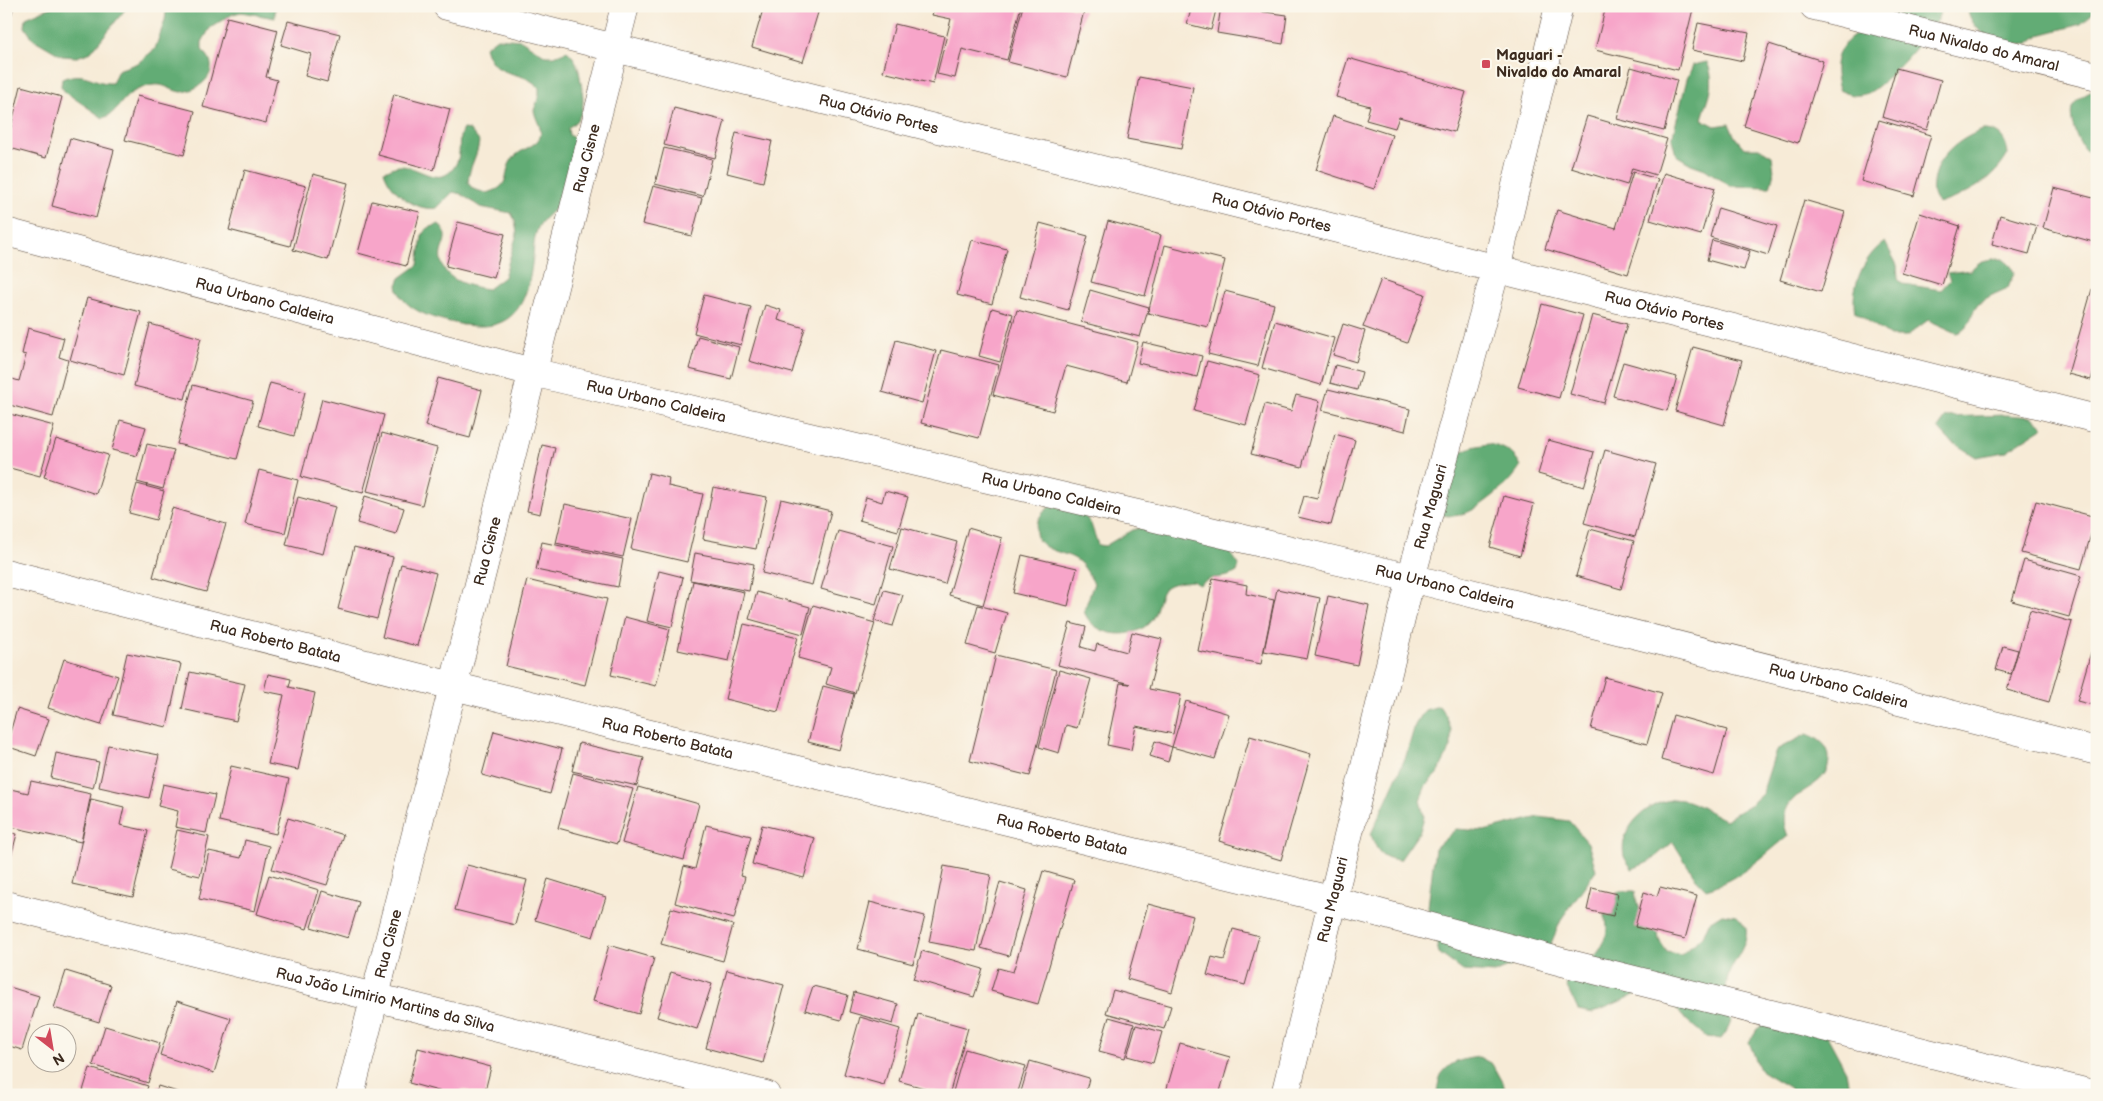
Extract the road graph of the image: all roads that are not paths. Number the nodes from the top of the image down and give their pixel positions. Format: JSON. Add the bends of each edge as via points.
{"nodes":[{"id":1,"x":447,"y":6,"type":"edge"},
{"id":2,"x":625,"y":6,"type":"edge"},
{"id":3,"x":1559,"y":6,"type":"edge"},
{"id":4,"x":1814,"y":6,"type":"edge"},
{"id":5,"x":614,"y":48,"type":"junction"},
{"id":6,"x":2097,"y":76,"type":"edge"},
{"id":7,"x":6,"y":232,"type":"edge"},
{"id":8,"x":1496,"y":269,"type":"junction"},
{"id":9,"x":532,"y":372,"type":"junction"},
{"id":10,"x":2097,"y":419,"type":"edge"},
{"id":11,"x":6,"y":572,"type":"edge"},
{"id":12,"x":1411,"y":578,"type":"junction"},
{"id":13,"x":453,"y":686,"type":"junction"},
{"id":14,"x":2097,"y":751,"type":"edge"},
{"id":15,"x":1331,"y":900,"type":"junction"},
{"id":16,"x":6,"y":905,"type":"edge"},
{"id":17,"x":374,"y":997,"type":"junction"},
{"id":18,"x":350,"y":1095,"type":"edge"},
{"id":19,"x":766,"y":1095,"type":"edge"},
{"id":20,"x":1285,"y":1095,"type":"edge"},
{"id":21,"x":2097,"y":1095,"type":"edge"}],
"edges":[{"from":1,"to":5,"type":"street","name":"Rua Otávio Portes"},
{"from":2,"to":5,"type":"street","name":"Rua Cisne"},
{"from":3,"to":8,"type":"street","name":"Rua Maguari"},
{"from":4,"to":6,"type":"street","name":"Rua Nivaldo do Amaral"},
{"from":5,"to":8,"type":"street","name":"Rua Otávio Portes"},
{"from":5,"to":9,"type":"street","name":"Rua Cisne"},
{"from":7,"to":9,"type":"street","name":"Rua Urbano Caldeira"},
{"from":8,"to":10,"type":"street","name":"Rua Otávio Portes"},
{"from":8,"to":12,"type":"street","name":"Rua Maguari"},
{"from":9,"to":12,"type":"street","name":"Rua Urbano Caldeira"},
{"from":9,"to":13,"type":"street","name":"Rua Cisne"},
{"from":11,"to":13,"type":"street","name":"Rua Roberto Batata"},
{"from":12,"to":14,"type":"street","name":"Rua Urbano Caldeira"},
{"from":12,"to":15,"type":"street","name":"Rua Maguari"},
{"from":13,"to":15,"type":"street","name":"Rua Roberto Batata"},
{"from":13,"to":17,"type":"street","name":"Rua Cisne"},
{"from":15,"to":20,"type":"street","name":"Rua Maguari"},
{"from":15,"to":21,"type":"street","name":"Rua Roberto Batata","via":[[1562,962]]},
{"from":16,"to":17,"type":"street","name":"Rua João Limirio Martins da Silva"},
{"from":17,"to":18,"type":"street","name":"Rua Cisne"},
{"from":17,"to":19,"type":"street","name":"Rua João Limirio Martins da Silva"}]}
